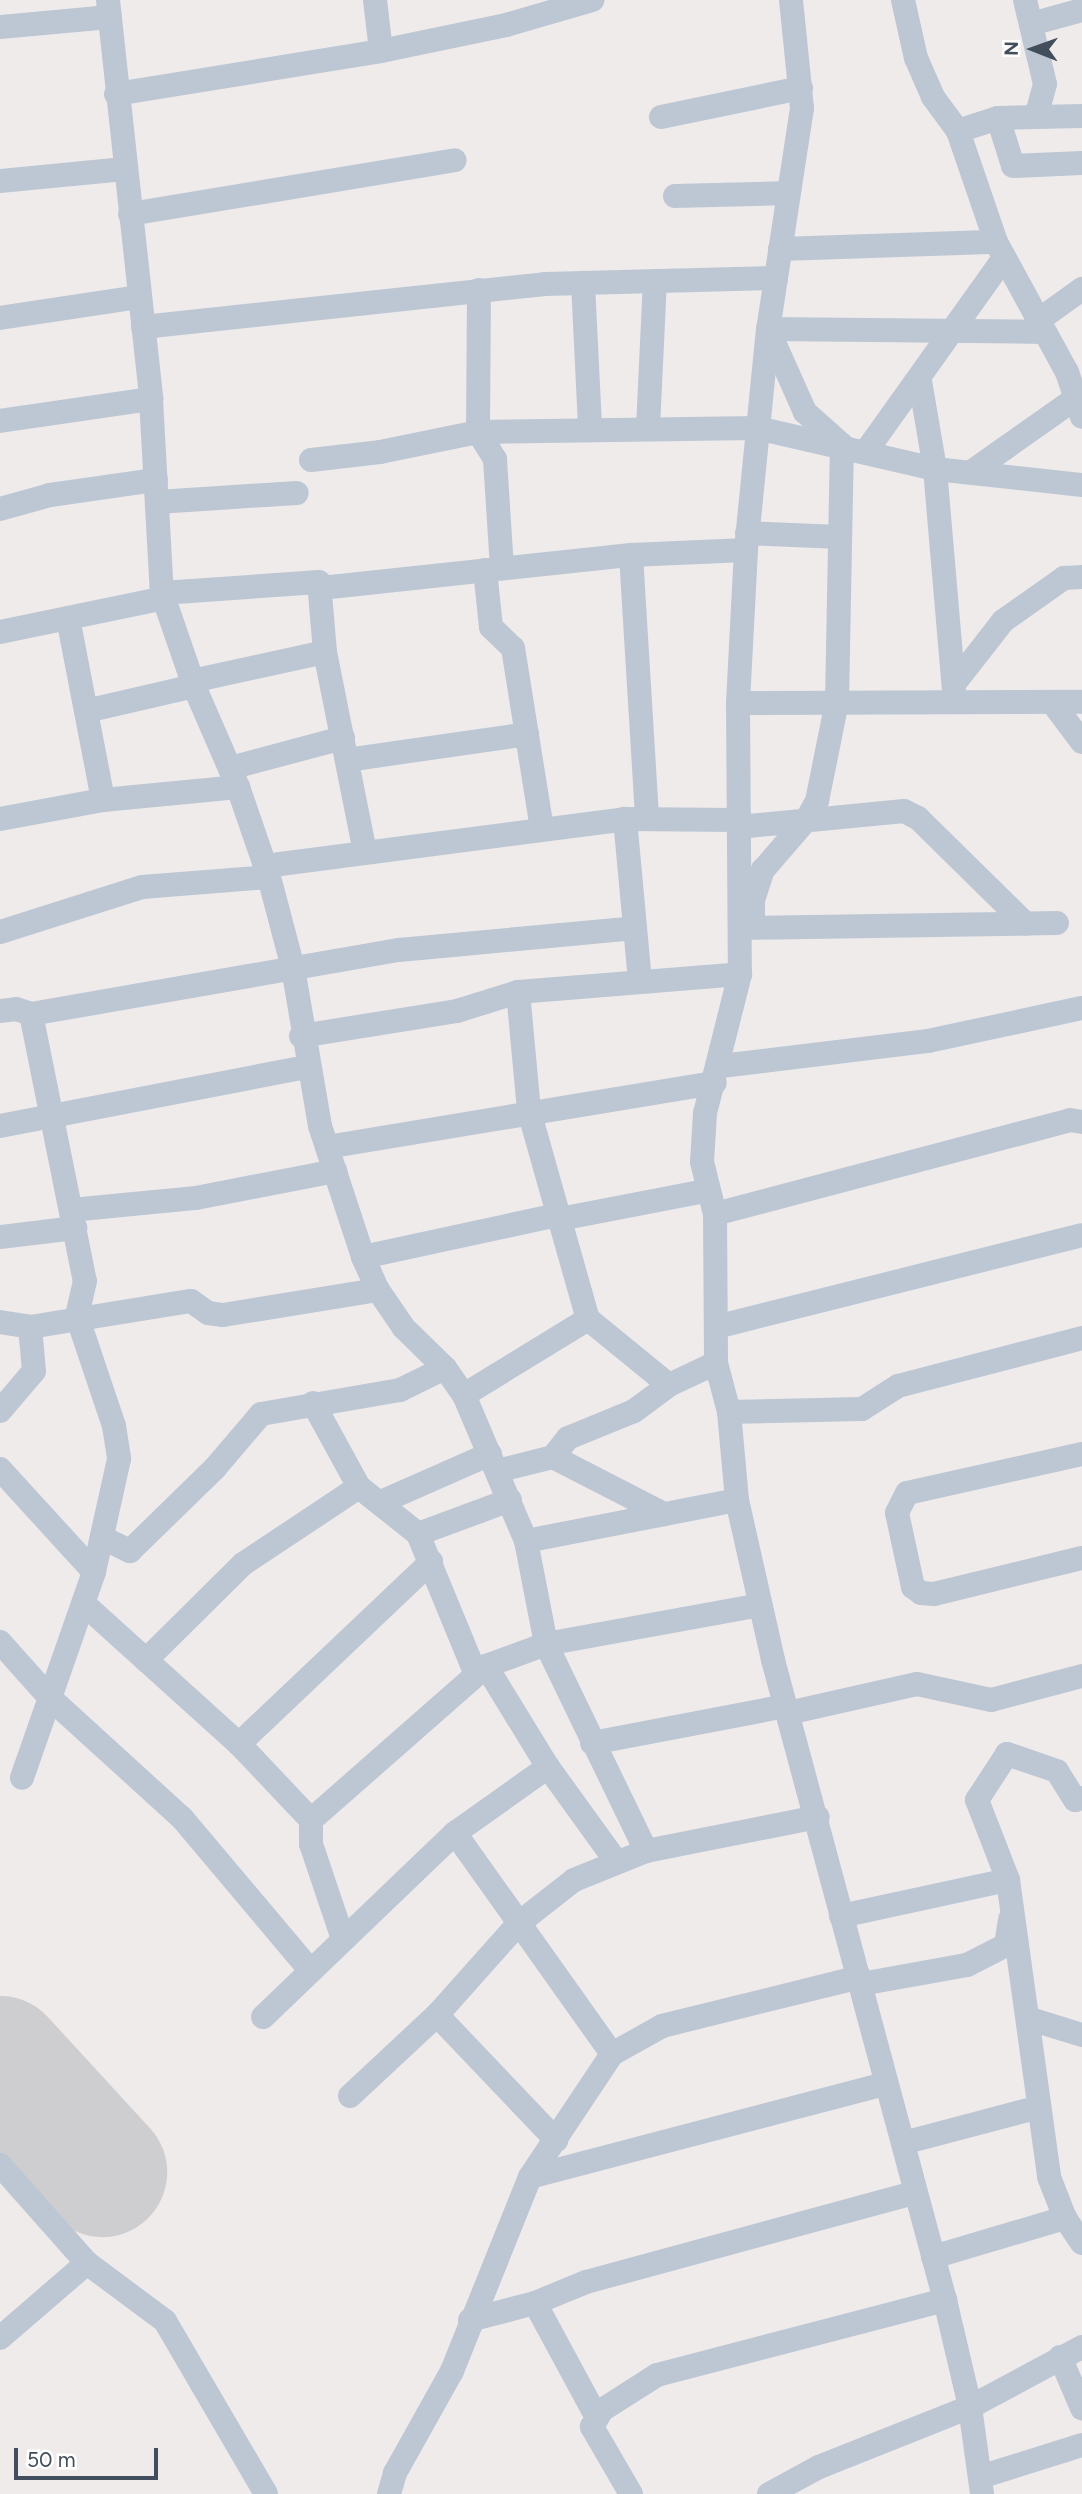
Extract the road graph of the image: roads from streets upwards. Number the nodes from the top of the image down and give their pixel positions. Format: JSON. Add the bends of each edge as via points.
{"nodes":[{"id":1,"x":375,"y":0,"type":"edge"},
{"id":2,"x":592,"y":0,"type":"edge"},
{"id":3,"x":791,"y":0,"type":"edge"},
{"id":4,"x":903,"y":0,"type":"edge"},
{"id":5,"x":555,"y":5,"type":"edge"},
{"id":6,"x":109,"y":8,"type":"edge"},
{"id":7,"x":1082,"y":10,"type":"edge"},
{"id":8,"x":1028,"y":12,"type":"edge"},
{"id":9,"x":0,"y":27,"type":"edge"},
{"id":10,"x":381,"y":51,"type":"junction"},
{"id":11,"x":800,"y":88,"type":"junction"},
{"id":12,"x":116,"y":94,"type":"junction"},
{"id":13,"x":1082,"y":116,"type":"edge"},
{"id":14,"x":661,"y":117,"type":"dead end"},
{"id":15,"x":1036,"y":117,"type":"junction"},
{"id":16,"x":998,"y":118,"type":"junction"},
{"id":17,"x":958,"y":131,"type":"junction"},
{"id":18,"x":454,"y":160,"type":"dead end"},
{"id":19,"x":1082,"y":163,"type":"edge"},
{"id":20,"x":124,"y":169,"type":"junction"},
{"id":21,"x":0,"y":181,"type":"edge"},
{"id":22,"x":788,"y":193,"type":"junction"},
{"id":23,"x":675,"y":197,"type":"dead end"},
{"id":24,"x":130,"y":214,"type":"junction"},
{"id":25,"x":780,"y":249,"type":"junction"},
{"id":26,"x":1000,"y":250,"type":"junction"},
{"id":27,"x":776,"y":278,"type":"junction"},
{"id":28,"x":655,"y":281,"type":"junction"},
{"id":29,"x":583,"y":283,"type":"junction"},
{"id":30,"x":1082,"y":289,"type":"edge"},
{"id":31,"x":479,"y":290,"type":"junction"},
{"id":32,"x":139,"y":297,"type":"junction"},
{"id":33,"x":0,"y":318,"type":"edge"},
{"id":34,"x":143,"y":327,"type":"junction"},
{"id":35,"x":1039,"y":327,"type":"junction"},
{"id":36,"x":768,"y":329,"type":"junction"},
{"id":37,"x":953,"y":331,"type":"junction"},
{"id":38,"x":1074,"y":372,"type":"edge"},
{"id":39,"x":920,"y":381,"type":"junction"},
{"id":40,"x":151,"y":399,"type":"junction"},
{"id":41,"x":1079,"y":407,"type":"edge"},
{"id":42,"x":0,"y":421,"type":"edge"},
{"id":43,"x":590,"y":428,"type":"junction"},
{"id":44,"x":648,"y":428,"type":"junction"},
{"id":45,"x":757,"y":428,"type":"junction"},
{"id":46,"x":478,"y":432,"type":"junction"},
{"id":47,"x":842,"y":445,"type":"junction"},
{"id":48,"x":867,"y":450,"type":"junction"},
{"id":49,"x":311,"y":460,"type":"dead end"},
{"id":50,"x":935,"y":469,"type":"junction"},
{"id":51,"x":974,"y":470,"type":"junction"},
{"id":52,"x":1082,"y":485,"type":"edge"},
{"id":53,"x":156,"y":491,"type":"junction"},
{"id":54,"x":297,"y":493,"type":"dead end"},
{"id":55,"x":0,"y":509,"type":"edge"},
{"id":56,"x":841,"y":537,"type":"junction"},
{"id":57,"x":746,"y":541,"type":"junction"},
{"id":58,"x":631,"y":555,"type":"junction"},
{"id":59,"x":493,"y":569,"type":"junction"},
{"id":60,"x":1082,"y":577,"type":"edge"},
{"id":61,"x":321,"y":588,"type":"junction"},
{"id":62,"x":163,"y":595,"type":"junction"},
{"id":63,"x":68,"y":618,"type":"junction"},
{"id":64,"x":0,"y":632,"type":"edge"},
{"id":65,"x":325,"y":652,"type":"junction"},
{"id":66,"x":193,"y":683,"type":"junction"},
{"id":67,"x":955,"y":692,"type":"junction"},
{"id":68,"x":837,"y":702,"type":"junction"},
{"id":69,"x":1052,"y":702,"type":"junction"},
{"id":70,"x":1082,"y":702,"type":"edge"},
{"id":71,"x":738,"y":703,"type":"junction"},
{"id":72,"x":86,"y":711,"type":"junction"},
{"id":73,"x":527,"y":734,"type":"junction"},
{"id":74,"x":1082,"y":742,"type":"edge"},
{"id":75,"x":345,"y":749,"type":"junction"},
{"id":76,"x":234,"y":777,"type":"junction"},
{"id":77,"x":103,"y":800,"type":"junction"},
{"id":78,"x":0,"y":819,"type":"edge"},
{"id":79,"x":636,"y":819,"type":"junction"},
{"id":80,"x":807,"y":819,"type":"junction"},
{"id":81,"x":737,"y":823,"type":"junction"},
{"id":82,"x":542,"y":830,"type":"junction"},
{"id":83,"x":365,"y":852,"type":"junction"},
{"id":84,"x":267,"y":871,"type":"junction"},
{"id":85,"x":1057,"y":923,"type":"dead end"},
{"id":86,"x":1026,"y":924,"type":"junction"},
{"id":87,"x":635,"y":928,"type":"junction"},
{"id":88,"x":746,"y":928,"type":"junction"},
{"id":89,"x":0,"y":932,"type":"edge"},
{"id":90,"x":293,"y":968,"type":"junction"},
{"id":91,"x":740,"y":974,"type":"junction"},
{"id":92,"x":640,"y":981,"type":"junction"},
{"id":93,"x":518,"y":992,"type":"junction"},
{"id":94,"x":1082,"y":1008,"type":"edge"},
{"id":95,"x":0,"y":1011,"type":"edge"},
{"id":96,"x":31,"y":1014,"type":"junction"},
{"id":97,"x":301,"y":1036,"type":"junction"},
{"id":98,"x":307,"y":1067,"type":"junction"},
{"id":99,"x":718,"y":1074,"type":"junction"},
{"id":100,"x":529,"y":1111,"type":"junction"},
{"id":101,"x":52,"y":1116,"type":"junction"},
{"id":102,"x":1082,"y":1122,"type":"edge"},
{"id":103,"x":0,"y":1126,"type":"edge"},
{"id":104,"x":327,"y":1147,"type":"junction"},
{"id":105,"x":335,"y":1171,"type":"junction"},
{"id":106,"x":706,"y":1191,"type":"junction"},
{"id":107,"x":715,"y":1214,"type":"junction"},
{"id":108,"x":559,"y":1217,"type":"junction"},
{"id":109,"x":73,"y":1219,"type":"junction"},
{"id":110,"x":1082,"y":1235,"type":"edge"},
{"id":111,"x":0,"y":1237,"type":"edge"},
{"id":112,"x":363,"y":1257,"type":"junction"},
{"id":113,"x":378,"y":1290,"type":"junction"},
{"id":114,"x":77,"y":1316,"type":"junction"},
{"id":115,"x":588,"y":1319,"type":"junction"},
{"id":116,"x":0,"y":1322,"type":"edge"},
{"id":117,"x":30,"y":1327,"type":"junction"},
{"id":118,"x":716,"y":1327,"type":"junction"},
{"id":119,"x":1082,"y":1338,"type":"edge"},
{"id":120,"x":716,"y":1363,"type":"junction"},
{"id":121,"x":445,"y":1368,"type":"junction"},
{"id":122,"x":669,"y":1385,"type":"junction"},
{"id":123,"x":464,"y":1395,"type":"junction"},
{"id":124,"x":313,"y":1403,"type":"junction"},
{"id":125,"x":0,"y":1411,"type":"edge"},
{"id":126,"x":729,"y":1412,"type":"junction"},
{"id":127,"x":1082,"y":1454,"type":"edge"},
{"id":128,"x":553,"y":1457,"type":"junction"},
{"id":129,"x":494,"y":1462,"type":"junction"},
{"id":130,"x":0,"y":1469,"type":"edge"},
{"id":131,"x":359,"y":1487,"type":"junction"},
{"id":132,"x":510,"y":1500,"type":"junction"},
{"id":133,"x":737,"y":1500,"type":"junction"},
{"id":134,"x":381,"y":1502,"type":"junction"},
{"id":135,"x":664,"y":1514,"type":"junction"},
{"id":136,"x":418,"y":1534,"type":"junction"},
{"id":137,"x":103,"y":1538,"type":"junction"},
{"id":138,"x":526,"y":1541,"type":"junction"},
{"id":139,"x":1082,"y":1558,"type":"edge"},
{"id":140,"x":431,"y":1562,"type":"junction"},
{"id":141,"x":94,"y":1572,"type":"junction"},
{"id":142,"x":84,"y":1604,"type":"junction"},
{"id":143,"x":760,"y":1605,"type":"junction"},
{"id":144,"x":0,"y":1642,"type":"edge"},
{"id":145,"x":546,"y":1644,"type":"junction"},
{"id":146,"x":146,"y":1660,"type":"junction"},
{"id":147,"x":481,"y":1670,"type":"junction"},
{"id":148,"x":1082,"y":1676,"type":"edge"},
{"id":149,"x":50,"y":1698,"type":"junction"},
{"id":150,"x":787,"y":1710,"type":"junction"},
{"id":151,"x":592,"y":1743,"type":"junction"},
{"id":152,"x":239,"y":1744,"type":"junction"},
{"id":153,"x":548,"y":1767,"type":"junction"},
{"id":154,"x":22,"y":1778,"type":"dead end"},
{"id":155,"x":1082,"y":1798,"type":"edge"},
{"id":156,"x":818,"y":1817,"type":"junction"},
{"id":157,"x":311,"y":1820,"type":"junction"},
{"id":158,"x":455,"y":1832,"type":"junction"},
{"id":159,"x":646,"y":1851,"type":"junction"},
{"id":160,"x":615,"y":1860,"type":"junction"},
{"id":161,"x":1008,"y":1880,"type":"junction"},
{"id":162,"x":841,"y":1916,"type":"junction"},
{"id":163,"x":519,"y":1923,"type":"junction"},
{"id":164,"x":343,"y":1939,"type":"junction"},
{"id":165,"x":311,"y":1971,"type":"junction"},
{"id":166,"x":861,"y":1981,"type":"junction"},
{"id":167,"x":437,"y":2015,"type":"junction"},
{"id":168,"x":263,"y":2017,"type":"dead end"},
{"id":169,"x":1030,"y":2019,"type":"junction"},
{"id":170,"x":1082,"y":2035,"type":"edge"},
{"id":171,"x":612,"y":2054,"type":"junction"},
{"id":172,"x":884,"y":2084,"type":"junction"},
{"id":173,"x":350,"y":2096,"type":"dead end"},
{"id":174,"x":1039,"y":2107,"type":"junction"},
{"id":175,"x":556,"y":2140,"type":"junction"},
{"id":176,"x":903,"y":2143,"type":"junction"},
{"id":177,"x":0,"y":2165,"type":"edge"},
{"id":178,"x":530,"y":2177,"type":"junction"},
{"id":179,"x":914,"y":2193,"type":"junction"},
{"id":180,"x":1065,"y":2218,"type":"junction"},
{"id":181,"x":1082,"y":2243,"type":"edge"},
{"id":182,"x":933,"y":2257,"type":"junction"},
{"id":183,"x":88,"y":2263,"type":"junction"},
{"id":184,"x":945,"y":2300,"type":"junction"},
{"id":185,"x":535,"y":2303,"type":"junction"},
{"id":186,"x":470,"y":2320,"type":"junction"},
{"id":187,"x":0,"y":2338,"type":"edge"},
{"id":188,"x":1071,"y":2352,"type":"edge"},
{"id":189,"x":971,"y":2407,"type":"junction"},
{"id":190,"x":1082,"y":2408,"type":"edge"},
{"id":191,"x":596,"y":2416,"type":"junction"},
{"id":192,"x":1082,"y":2445,"type":"edge"},
{"id":193,"x":981,"y":2486,"type":"edge"},
{"id":194,"x":266,"y":2494,"type":"edge"},
{"id":195,"x":389,"y":2494,"type":"edge"},
{"id":196,"x":631,"y":2494,"type":"edge"},
{"id":197,"x":769,"y":2494,"type":"edge"}],
"edges":[{"from":1,"to":10,"type":"street"},
{"from":2,"to":5,"type":"street"},
{"from":3,"to":11,"type":"street"},
{"from":4,"to":17,"type":"street","via":[[916,58],[933,97]]},
{"from":5,"to":10,"type":"street"},
{"from":6,"to":9,"type":"street"},
{"from":6,"to":12,"type":"street"},
{"from":7,"to":8,"type":"street"},
{"from":8,"to":15,"type":"street","via":[[1045,84]]},
{"from":10,"to":12,"type":"street"},
{"from":11,"to":14,"type":"street"},
{"from":11,"to":22,"type":"street","via":[[802,108]]},
{"from":12,"to":20,"type":"street"},
{"from":13,"to":15,"type":"street"},
{"from":15,"to":16,"type":"street"},
{"from":16,"to":17,"type":"street"},
{"from":16,"to":19,"type":"street","via":[[1013,166]]},
{"from":17,"to":26,"type":"street"},
{"from":18,"to":24,"type":"street"},
{"from":20,"to":21,"type":"street"},
{"from":20,"to":24,"type":"street"},
{"from":22,"to":23,"type":"street"},
{"from":22,"to":25,"type":"street"},
{"from":24,"to":32,"type":"street"},
{"from":25,"to":26,"type":"street"},
{"from":25,"to":27,"type":"street"},
{"from":26,"to":35,"type":"street"},
{"from":26,"to":37,"type":"street"},
{"from":27,"to":28,"type":"street"},
{"from":27,"to":36,"type":"street"},
{"from":28,"to":29,"type":"street"},
{"from":28,"to":44,"type":"street"},
{"from":29,"to":31,"type":"street"},
{"from":29,"to":43,"type":"street"},
{"from":30,"to":35,"type":"street"},
{"from":31,"to":34,"type":"street"},
{"from":31,"to":46,"type":"street"},
{"from":32,"to":33,"type":"street"},
{"from":32,"to":34,"type":"street"},
{"from":34,"to":40,"type":"street"},
{"from":35,"to":37,"type":"street"},
{"from":35,"to":38,"type":"street"},
{"from":36,"to":37,"type":"street"},
{"from":36,"to":45,"type":"street"},
{"from":36,"to":47,"type":"street","via":[[805,412]]},
{"from":37,"to":39,"type":"street"},
{"from":38,"to":41,"type":"street"},
{"from":39,"to":48,"type":"street"},
{"from":39,"to":50,"type":"street"},
{"from":40,"to":42,"type":"street"},
{"from":40,"to":53,"type":"street"},
{"from":41,"to":51,"type":"street"},
{"from":43,"to":44,"type":"street"},
{"from":43,"to":46,"type":"street"},
{"from":44,"to":45,"type":"street"},
{"from":45,"to":47,"type":"street"},
{"from":45,"to":57,"type":"street"},
{"from":46,"to":49,"type":"street","via":[[380,452]]},
{"from":46,"to":59,"type":"street","via":[[495,459]]},
{"from":47,"to":48,"type":"street"},
{"from":47,"to":56,"type":"street"},
{"from":48,"to":50,"type":"street"},
{"from":50,"to":51,"type":"street"},
{"from":50,"to":67,"type":"street"},
{"from":51,"to":52,"type":"street"},
{"from":53,"to":54,"type":"street"},
{"from":53,"to":55,"type":"street","via":[[50,495]]},
{"from":53,"to":62,"type":"street"},
{"from":56,"to":57,"type":"street"},
{"from":56,"to":68,"type":"street"},
{"from":57,"to":58,"type":"street"},
{"from":57,"to":71,"type":"street"},
{"from":58,"to":59,"type":"street"},
{"from":58,"to":79,"type":"street"},
{"from":59,"to":61,"type":"street"},
{"from":59,"to":73,"type":"street","via":[[491,627],[513,648]]},
{"from":60,"to":67,"type":"street","via":[[1064,578],[1003,621]]},
{"from":61,"to":62,"type":"street","via":[[313,580]]},
{"from":61,"to":65,"type":"street"},
{"from":62,"to":63,"type":"street"},
{"from":62,"to":66,"type":"street"},
{"from":63,"to":64,"type":"street"},
{"from":63,"to":72,"type":"street"},
{"from":65,"to":66,"type":"street"},
{"from":65,"to":75,"type":"street"},
{"from":66,"to":72,"type":"street"},
{"from":66,"to":76,"type":"street"},
{"from":67,"to":68,"type":"street"},
{"from":67,"to":69,"type":"street"},
{"from":68,"to":71,"type":"street"},
{"from":68,"to":80,"type":"street","via":[[824,780]]},
{"from":69,"to":70,"type":"street"},
{"from":69,"to":74,"type":"street"},
{"from":71,"to":81,"type":"street"},
{"from":72,"to":77,"type":"street"},
{"from":73,"to":75,"type":"street"},
{"from":73,"to":82,"type":"street"},
{"from":75,"to":76,"type":"street"},
{"from":75,"to":83,"type":"street"},
{"from":76,"to":77,"type":"street"},
{"from":76,"to":84,"type":"street"},
{"from":77,"to":78,"type":"street"},
{"from":79,"to":81,"type":"street"},
{"from":79,"to":82,"type":"street"},
{"from":79,"to":87,"type":"street"},
{"from":80,"to":81,"type":"street"},
{"from":80,"to":86,"type":"street","via":[[904,811],[918,818]]},
{"from":80,"to":88,"type":"street","via":[[763,870]]},
{"from":81,"to":88,"type":"street"},
{"from":82,"to":83,"type":"street"},
{"from":83,"to":84,"type":"street"},
{"from":84,"to":89,"type":"street","via":[[142,887]]},
{"from":84,"to":90,"type":"street"},
{"from":85,"to":86,"type":"street"},
{"from":86,"to":88,"type":"street"},
{"from":87,"to":90,"type":"street","via":[[399,950]]},
{"from":87,"to":92,"type":"street"},
{"from":88,"to":91,"type":"street"},
{"from":90,"to":96,"type":"street"},
{"from":90,"to":97,"type":"street"},
{"from":91,"to":92,"type":"street"},
{"from":91,"to":99,"type":"street"},
{"from":92,"to":93,"type":"street"},
{"from":93,"to":97,"type":"street","via":[[457,1011]]},
{"from":93,"to":100,"type":"street"},
{"from":94,"to":99,"type":"street","via":[[928,1041]]},
{"from":95,"to":96,"type":"street","via":[[16,1009]]},
{"from":96,"to":101,"type":"street"},
{"from":97,"to":98,"type":"street"},
{"from":98,"to":101,"type":"street"},
{"from":98,"to":104,"type":"street"},
{"from":99,"to":100,"type":"street"},
{"from":99,"to":106,"type":"street","via":[[705,1113],[702,1162]]},
{"from":100,"to":104,"type":"street"},
{"from":100,"to":108,"type":"street"},
{"from":101,"to":103,"type":"street"},
{"from":101,"to":109,"type":"street"},
{"from":102,"to":107,"type":"street","via":[[1070,1120]]},
{"from":104,"to":105,"type":"street"},
{"from":105,"to":109,"type":"street"},
{"from":105,"to":112,"type":"street"},
{"from":106,"to":107,"type":"street"},
{"from":106,"to":108,"type":"street"},
{"from":107,"to":118,"type":"street"},
{"from":108,"to":112,"type":"street"},
{"from":108,"to":115,"type":"street"},
{"from":109,"to":111,"type":"street"},
{"from":109,"to":114,"type":"street","via":[[85,1281]]},
{"from":110,"to":118,"type":"street"},
{"from":112,"to":113,"type":"street"},
{"from":113,"to":114,"type":"street","via":[[223,1315],[208,1313],[191,1301]]},
{"from":113,"to":121,"type":"street","via":[[404,1328]]},
{"from":114,"to":117,"type":"street"},
{"from":114,"to":137,"type":"street","via":[[114,1426],[119,1459]]},
{"from":115,"to":122,"type":"street"},
{"from":115,"to":123,"type":"street"},
{"from":116,"to":117,"type":"street"},
{"from":117,"to":125,"type":"street","via":[[34,1371]]},
{"from":118,"to":120,"type":"street"},
{"from":119,"to":126,"type":"street","via":[[898,1386],[862,1409]]},
{"from":120,"to":122,"type":"street"},
{"from":120,"to":126,"type":"street"},
{"from":121,"to":123,"type":"street"},
{"from":121,"to":124,"type":"street","via":[[400,1390]]},
{"from":122,"to":128,"type":"street","via":[[634,1411],[568,1438]]},
{"from":123,"to":129,"type":"street"},
{"from":124,"to":131,"type":"street"},
{"from":124,"to":137,"type":"street","via":[[261,1414],[215,1468],[130,1551]]},
{"from":126,"to":133,"type":"street"},
{"from":127,"to":139,"type":"street","via":[[907,1493],[897,1513],[913,1587],[921,1593],[934,1594]]},
{"from":128,"to":129,"type":"street"},
{"from":128,"to":135,"type":"street"},
{"from":129,"to":132,"type":"street"},
{"from":129,"to":134,"type":"street"},
{"from":130,"to":141,"type":"street"},
{"from":131,"to":134,"type":"street"},
{"from":131,"to":146,"type":"street","via":[[243,1564]]},
{"from":132,"to":136,"type":"street"},
{"from":132,"to":138,"type":"street"},
{"from":133,"to":135,"type":"street"},
{"from":133,"to":143,"type":"street"},
{"from":134,"to":136,"type":"street"},
{"from":135,"to":138,"type":"street"},
{"from":136,"to":140,"type":"street"},
{"from":137,"to":141,"type":"street"},
{"from":138,"to":145,"type":"street"},
{"from":140,"to":147,"type":"street"},
{"from":140,"to":152,"type":"street"},
{"from":141,"to":142,"type":"street"},
{"from":142,"to":146,"type":"street"},
{"from":142,"to":149,"type":"street"},
{"from":143,"to":145,"type":"street"},
{"from":143,"to":150,"type":"street"},
{"from":144,"to":149,"type":"street"},
{"from":145,"to":147,"type":"street"},
{"from":145,"to":151,"type":"street"},
{"from":146,"to":152,"type":"street"},
{"from":147,"to":153,"type":"street"},
{"from":147,"to":157,"type":"street"},
{"from":148,"to":150,"type":"street","via":[[991,1700],[917,1684]]},
{"from":149,"to":154,"type":"street"},
{"from":149,"to":165,"type":"street","via":[[182,1818]]},
{"from":150,"to":151,"type":"street"},
{"from":150,"to":156,"type":"street"},
{"from":151,"to":159,"type":"street"},
{"from":152,"to":157,"type":"street"},
{"from":153,"to":158,"type":"street"},
{"from":153,"to":160,"type":"street"},
{"from":155,"to":161,"type":"street","via":[[1075,1800],[1057,1772],[1007,1754],[977,1800]]},
{"from":156,"to":159,"type":"street"},
{"from":156,"to":162,"type":"street"},
{"from":157,"to":164,"type":"street","via":[[311,1844]]},
{"from":158,"to":163,"type":"street"},
{"from":158,"to":164,"type":"street"},
{"from":159,"to":160,"type":"street"},
{"from":160,"to":163,"type":"street","via":[[574,1880]]},
{"from":161,"to":162,"type":"street"},
{"from":161,"to":166,"type":"street","via":[[1010,1929],[1006,1945],[944,1972]]},
{"from":161,"to":169,"type":"street"},
{"from":162,"to":166,"type":"street"},
{"from":163,"to":167,"type":"street"},
{"from":163,"to":171,"type":"street"},
{"from":164,"to":165,"type":"street"},
{"from":165,"to":168,"type":"street"},
{"from":166,"to":171,"type":"street","via":[[662,2026]]},
{"from":166,"to":172,"type":"street"},
{"from":167,"to":173,"type":"street"},
{"from":167,"to":175,"type":"street"},
{"from":169,"to":170,"type":"street"},
{"from":169,"to":174,"type":"street"},
{"from":171,"to":175,"type":"street"},
{"from":172,"to":176,"type":"street"},
{"from":172,"to":178,"type":"street"},
{"from":174,"to":176,"type":"street"},
{"from":174,"to":180,"type":"street","via":[[1049,2177]]},
{"from":175,"to":178,"type":"street"},
{"from":176,"to":179,"type":"street"},
{"from":177,"to":183,"type":"street"},
{"from":178,"to":186,"type":"street"},
{"from":179,"to":182,"type":"street"},
{"from":179,"to":185,"type":"street","via":[[586,2282]]},
{"from":180,"to":181,"type":"street"},
{"from":180,"to":182,"type":"street"},
{"from":182,"to":184,"type":"street"},
{"from":183,"to":187,"type":"street"},
{"from":183,"to":194,"type":"street","via":[[165,2321]]},
{"from":184,"to":189,"type":"street"},
{"from":184,"to":191,"type":"street","via":[[657,2375]]},
{"from":185,"to":186,"type":"street"},
{"from":185,"to":191,"type":"street"},
{"from":186,"to":195,"type":"street","via":[[452,2371],[395,2473]]},
{"from":188,"to":189,"type":"street"},
{"from":188,"to":190,"type":"street"},
{"from":189,"to":193,"type":"street"},
{"from":189,"to":197,"type":"street","via":[[819,2467]]},
{"from":191,"to":196,"type":"street","via":[[592,2427]]},
{"from":192,"to":193,"type":"street"}]}
